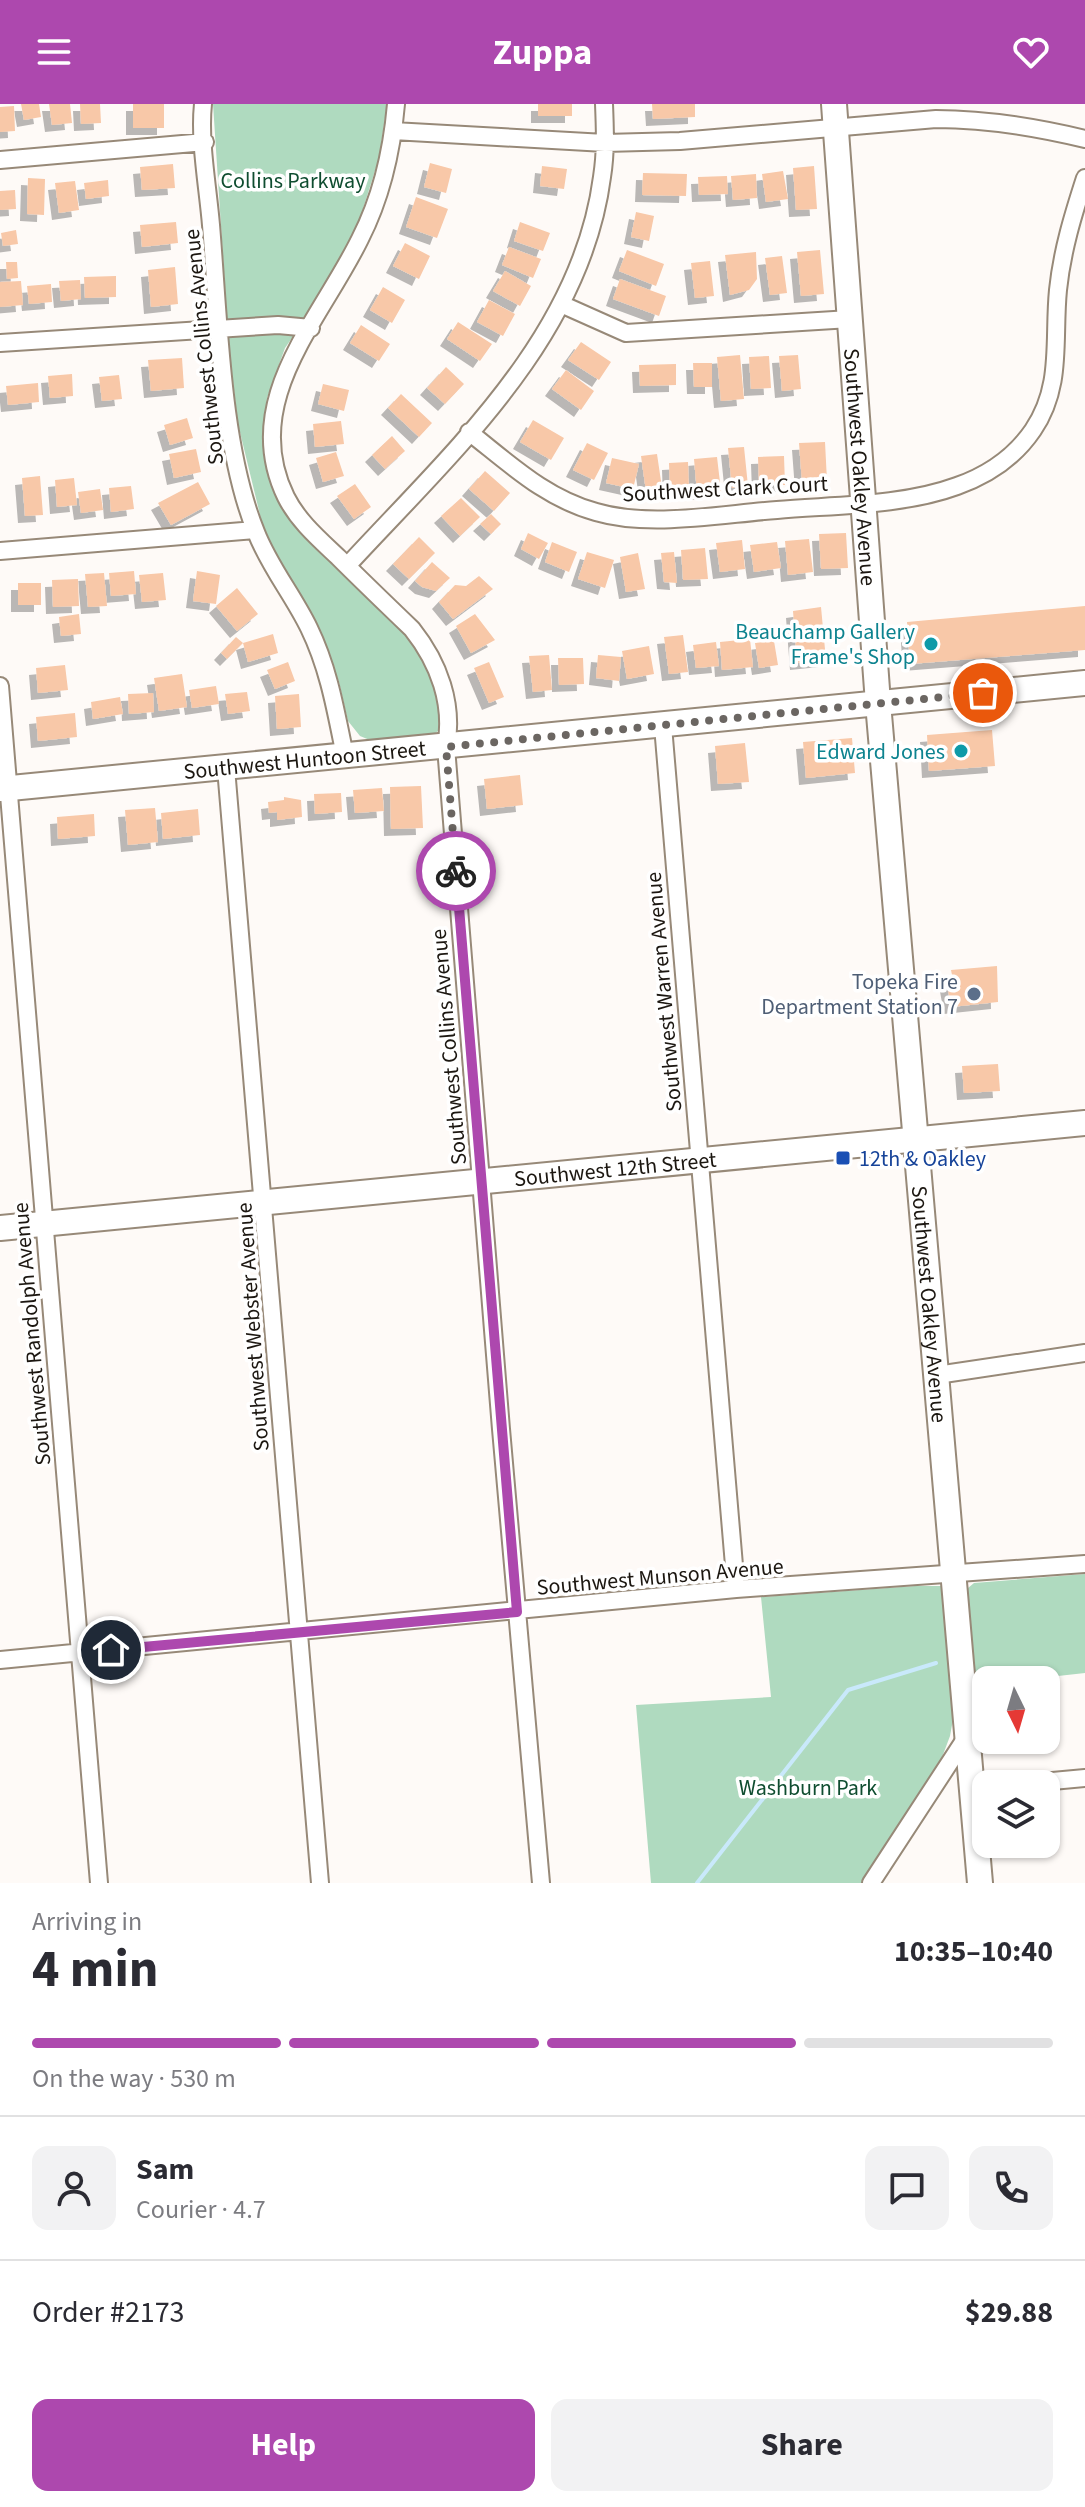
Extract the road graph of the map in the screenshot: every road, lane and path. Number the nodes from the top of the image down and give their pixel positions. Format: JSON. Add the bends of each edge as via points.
{"nodes":[{"id":1,"x":203,"y":104,"type":"edge"},
{"id":2,"x":396,"y":104,"type":"edge"},
{"id":3,"x":604,"y":104,"type":"edge"},
{"id":4,"x":834,"y":104,"type":"edge"},
{"id":5,"x":836,"y":129,"type":"junction"},
{"id":6,"x":393,"y":131,"type":"junction"},
{"id":7,"x":1085,"y":139,"type":"edge"},
{"id":8,"x":205,"y":142,"type":"junction"},
{"id":9,"x":605,"y":143,"type":"junction"},
{"id":10,"x":0,"y":160,"type":"edge"},
{"id":11,"x":1085,"y":178,"type":"edge"},
{"id":12,"x":561,"y":304,"type":"junction"},
{"id":13,"x":850,"y":319,"type":"junction"},
{"id":14,"x":219,"y":328,"type":"junction"},
{"id":15,"x":311,"y":328,"type":"junction"},
{"id":16,"x":0,"y":343,"type":"edge"},
{"id":17,"x":469,"y":432,"type":"junction"},
{"id":18,"x":865,"y":503,"type":"junction"},
{"id":19,"x":255,"y":530,"type":"junction"},
{"id":20,"x":0,"y":551,"type":"edge"},
{"id":21,"x":347,"y":566,"type":"junction"},
{"id":22,"x":1085,"y":683,"type":"edge"},
{"id":23,"x":0,"y":686,"type":"edge"},
{"id":24,"x":878,"y":703,"type":"junction"},
{"id":25,"x":663,"y":726,"type":"junction"},
{"id":26,"x":446,"y":747,"type":"junction"},
{"id":27,"x":345,"y":756,"type":"junction"},
{"id":28,"x":226,"y":768,"type":"junction"},
{"id":29,"x":4,"y":789,"type":"edge"},
{"id":30,"x":1085,"y":1123,"type":"edge"},
{"id":31,"x":917,"y":1140,"type":"junction"},
{"id":32,"x":699,"y":1158,"type":"junction"},
{"id":33,"x":481,"y":1180,"type":"junction"},
{"id":34,"x":264,"y":1202,"type":"junction"},
{"id":35,"x":44,"y":1223,"type":"junction"},
{"id":36,"x":0,"y":1228,"type":"edge"},
{"id":37,"x":1085,"y":1353,"type":"edge"},
{"id":38,"x":937,"y":1375,"type":"junction"},
{"id":39,"x":1085,"y":1564,"type":"edge"},
{"id":40,"x":954,"y":1574,"type":"junction"},
{"id":41,"x":736,"y":1589,"type":"junction"},
{"id":42,"x":517,"y":1612,"type":"junction"},
{"id":43,"x":298,"y":1633,"type":"junction"},
{"id":44,"x":80,"y":1653,"type":"junction"},
{"id":45,"x":0,"y":1660,"type":"edge"},
{"id":46,"x":967,"y":1736,"type":"junction"},
{"id":47,"x":975,"y":1770,"type":"edge"},
{"id":48,"x":1085,"y":1778,"type":"edge"},
{"id":49,"x":1060,"y":1780,"type":"edge"},
{"id":50,"x":980,"y":1858,"type":"edge"},
{"id":51,"x":99,"y":1883,"type":"edge"},
{"id":52,"x":320,"y":1883,"type":"edge"},
{"id":53,"x":541,"y":1883,"type":"edge"},
{"id":54,"x":871,"y":1883,"type":"edge"},
{"id":55,"x":980,"y":1883,"type":"edge"}],
"edges":[{"from":1,"to":8,"type":"street","name":"Southwest Collins Avenue"},
{"from":2,"to":6,"type":"street","name":"Southwest Collins Avenue"},
{"from":3,"to":9,"type":"street"},
{"from":4,"to":5,"type":"main road","name":"Southwest Oakley Avenue"},
{"from":5,"to":7,"type":"street","via":[[970,119]]},
{"from":5,"to":9,"type":"street"},
{"from":5,"to":13,"type":"main road","name":"Southwest Oakley Avenue"},
{"from":6,"to":9,"type":"street"},
{"from":6,"to":15,"type":"street","name":"Southwest Collins Avenue","via":[[362,237]]},
{"from":8,"to":10,"type":"street"},
{"from":8,"to":14,"type":"street","name":"Southwest Collins Avenue"},
{"from":9,"to":12,"type":"street","via":[[596,211]]},
{"from":11,"to":18,"type":"street","name":"Southwest Clark Court","via":[[1064,249],[1056,374],[1033,432],[1015,453],[983,475],[930,494]]},
{"from":12,"to":13,"type":"street","via":[[626,333]]},
{"from":12,"to":17,"type":"street","via":[[500,398]]},
{"from":13,"to":18,"type":"main road","name":"Southwest Oakley Avenue"},
{"from":14,"to":15,"type":"street"},
{"from":14,"to":16,"type":"street"},
{"from":14,"to":19,"type":"street","name":"Southwest Collins Avenue","via":[[238,466]]},
{"from":15,"to":21,"type":"street","name":"Southwest Collins Avenue","via":[[278,389],[273,457],[298,516]]},
{"from":17,"to":18,"type":"street","name":"Southwest Clark Court","via":[[564,502],[620,517]]},
{"from":17,"to":21,"type":"street"},
{"from":18,"to":24,"type":"main road","name":"Southwest Oakley Avenue"},
{"from":19,"to":20,"type":"street"},
{"from":19,"to":27,"type":"street","name":"Southwest Collins Avenue","via":[[315,641]]},
{"from":21,"to":26,"type":"street","name":"Southwest Collins Avenue","via":[[412,629],[435,663],[448,711]]},
{"from":22,"to":24,"type":"main road","name":"Southwest Huntoon Street"},
{"from":23,"to":29,"type":"street","name":"Southwest Randolph Avenue"},
{"from":24,"to":25,"type":"main road","name":"Southwest Huntoon Street"},
{"from":24,"to":31,"type":"main road","name":"Southwest Oakley Avenue"},
{"from":25,"to":26,"type":"main road","name":"Southwest Huntoon Street"},
{"from":25,"to":32,"type":"street","name":"Southwest Warren Avenue"},
{"from":26,"to":27,"type":"main road","name":"Southwest Huntoon Street"},
{"from":26,"to":33,"type":"street","name":"Southwest Collins Avenue"},
{"from":27,"to":28,"type":"main road","name":"Southwest Huntoon Street"},
{"from":28,"to":29,"type":"main road","name":"Southwest Huntoon Street"},
{"from":28,"to":34,"type":"street","name":"Southwest Webster Avenue"},
{"from":29,"to":35,"type":"street","name":"Southwest Randolph Avenue"},
{"from":30,"to":31,"type":"main road","name":"Southwest 12th Street"},
{"from":31,"to":32,"type":"main road","name":"Southwest 12th Street"},
{"from":31,"to":38,"type":"main road","name":"Southwest Oakley Avenue"},
{"from":32,"to":33,"type":"main road","name":"Southwest 12th Street"},
{"from":32,"to":41,"type":"street","name":"Southwest Warren Avenue"},
{"from":33,"to":34,"type":"main road","name":"Southwest 12th Street"},
{"from":33,"to":42,"type":"street","name":"Southwest Collins Avenue"},
{"from":34,"to":35,"type":"main road","name":"Southwest 12th Street"},
{"from":34,"to":43,"type":"street","name":"Southwest Webster Avenue"},
{"from":35,"to":36,"type":"main road","name":"Southwest 12th Street"},
{"from":35,"to":44,"type":"street","name":"Southwest Randolph Avenue"},
{"from":37,"to":38,"type":"street"},
{"from":38,"to":40,"type":"main road","name":"Southwest Oakley Avenue"},
{"from":39,"to":40,"type":"street","name":"Southwest Munson Avenue"},
{"from":40,"to":41,"type":"street","name":"Southwest Munson Avenue"},
{"from":40,"to":46,"type":"main road","name":"Southwest Oakley Avenue"},
{"from":41,"to":42,"type":"street","name":"Southwest Munson Avenue"},
{"from":42,"to":43,"type":"street","name":"Southwest Munson Avenue"},
{"from":42,"to":53,"type":"street","name":"Southwest Collins Avenue"},
{"from":43,"to":44,"type":"street","name":"Southwest Munson Avenue"},
{"from":43,"to":52,"type":"street","name":"Southwest Webster Avenue"},
{"from":44,"to":45,"type":"street","name":"Southwest Munson Avenue"},
{"from":44,"to":51,"type":"street","name":"Southwest Randolph Avenue"},
{"from":46,"to":47,"type":"main road","name":"Southwest Oakley Avenue"},
{"from":46,"to":54,"type":"street"},
{"from":48,"to":49,"type":"street"},
{"from":50,"to":55,"type":"main road","name":"Southwest Oakley Avenue"}]}
